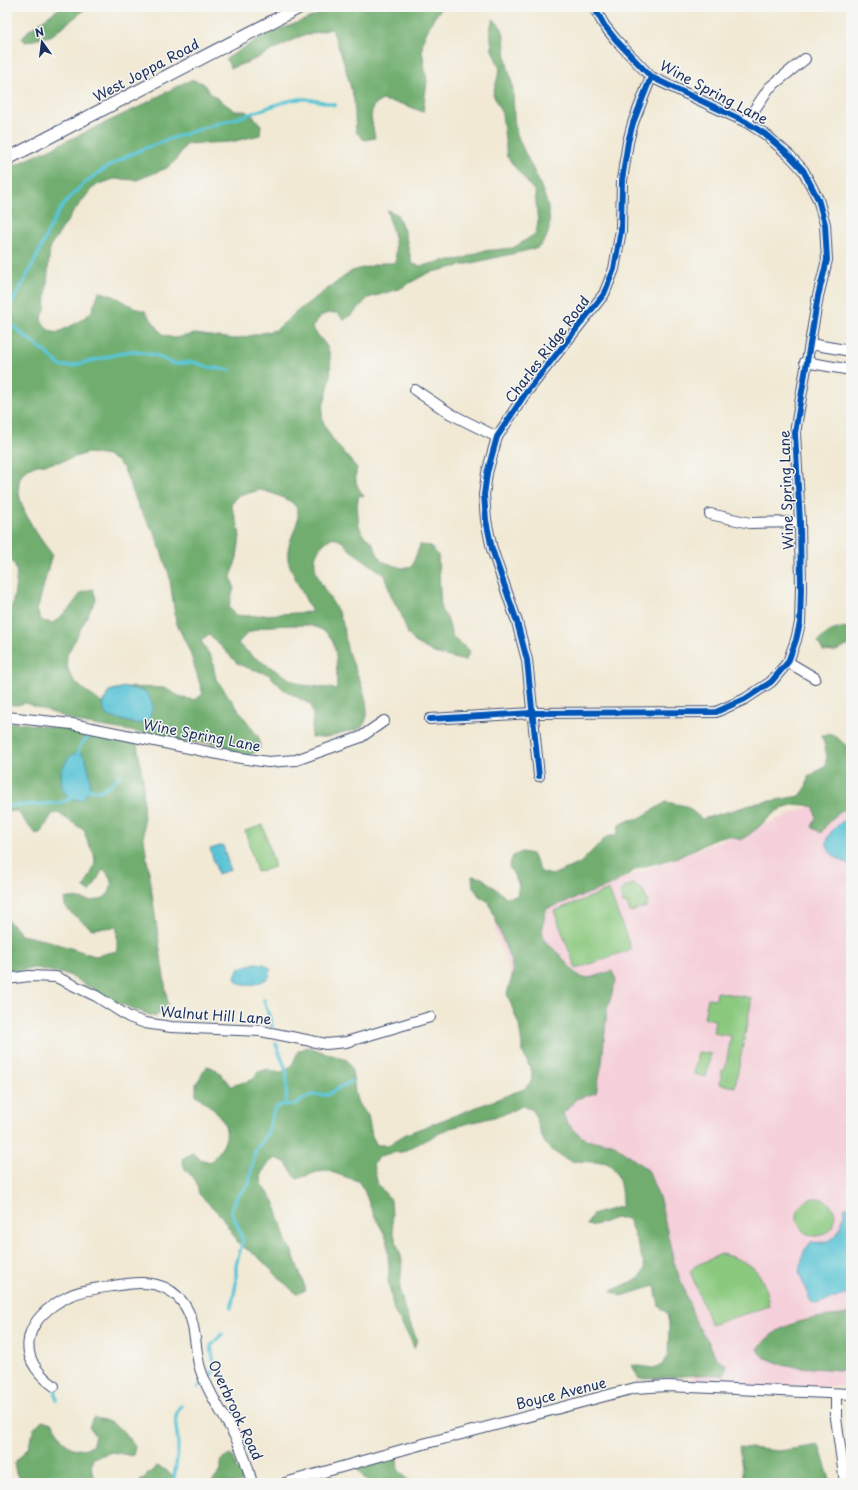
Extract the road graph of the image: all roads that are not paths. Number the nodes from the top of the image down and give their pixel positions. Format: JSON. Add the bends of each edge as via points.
{"nodes":[{"id":1,"x":300,"y":7,"type":"edge"},
{"id":2,"x":594,"y":7,"type":"edge"},
{"id":3,"x":805,"y":59,"type":"dead end"},
{"id":4,"x":651,"y":77,"type":"junction"},
{"id":5,"x":746,"y":122,"type":"junction"},
{"id":6,"x":7,"y":159,"type":"edge"},
{"id":7,"x":810,"y":344,"type":"junction"},
{"id":8,"x":851,"y":351,"type":"edge"},
{"id":9,"x":805,"y":362,"type":"junction"},
{"id":10,"x":851,"y":370,"type":"edge"},
{"id":11,"x":415,"y":390,"type":"dead end"},
{"id":12,"x":497,"y":438,"type":"junction"},
{"id":13,"x":710,"y":514,"type":"dead end"},
{"id":14,"x":800,"y":522,"type":"junction"},
{"id":15,"x":788,"y":662,"type":"junction"},
{"id":16,"x":815,"y":678,"type":"dead end"},
{"id":17,"x":531,"y":713,"type":"junction"},
{"id":18,"x":7,"y":717,"type":"edge"},
{"id":19,"x":430,"y":719,"type":"dead end"},
{"id":20,"x":384,"y":722,"type":"dead end"},
{"id":21,"x":539,"y":776,"type":"dead end"},
{"id":22,"x":7,"y":979,"type":"edge"},
{"id":23,"x":430,"y":1017,"type":"dead end"},
{"id":24,"x":54,"y":1386,"type":"dead end"},
{"id":25,"x":836,"y":1394,"type":"junction"},
{"id":26,"x":851,"y":1394,"type":"edge"},
{"id":27,"x":252,"y":1483,"type":"edge"},
{"id":28,"x":285,"y":1483,"type":"edge"},
{"id":29,"x":845,"y":1483,"type":"edge"}],
"edges":[{"from":1,"to":6,"type":"street","name":"West Joppa Road"},
{"from":2,"to":4,"type":"street","name":"Wine Spring Lane","via":[[616,40]]},
{"from":3,"to":5,"type":"street","via":[[769,88]]},
{"from":4,"to":5,"type":"street","name":"Wine Spring Lane"},
{"from":4,"to":12,"type":"street","name":"Charles Ridge Road","via":[[628,142],[614,269],[604,294],[525,394]]},
{"from":5,"to":7,"type":"street","name":"Wine Spring Lane","via":[[770,138],[803,170],[812,186],[825,224],[827,260]]},
{"from":7,"to":8,"type":"street"},
{"from":7,"to":9,"type":"street","name":"Wine Spring Lane"},
{"from":9,"to":10,"type":"street"},
{"from":9,"to":14,"type":"street","name":"Wine Spring Lane","via":[[795,433]]},
{"from":11,"to":12,"type":"street","via":[[451,414]]},
{"from":12,"to":17,"type":"street","name":"Charles Ridge Road","via":[[484,495],[486,520],[492,549],[527,660]]},
{"from":13,"to":14,"type":"street","via":[[750,523]]},
{"from":14,"to":15,"type":"street","name":"Wine Spring Lane","via":[[800,623]]},
{"from":15,"to":16,"type":"street"},
{"from":15,"to":17,"type":"street","name":"Wine Spring Lane","via":[[771,682],[759,691],[716,712]]},
{"from":17,"to":19,"type":"street","name":"Wine Spring Lane"},
{"from":17,"to":21,"type":"street","name":"Charles Ridge Road"},
{"from":18,"to":20,"type":"street","name":"Wine Spring Lane","via":[[72,724],[268,762],[296,760],[361,737]]},
{"from":22,"to":23,"type":"street","name":"Walnut Hill Lane","via":[[29,976],[56,977],[96,996],[129,1017],[145,1023],[170,1027],[261,1031],[326,1044],[346,1042]]},
{"from":24,"to":27,"type":"street","name":"Overbrook Road","via":[[35,1369],[27,1347],[34,1325],[55,1304],[90,1290],[137,1282],[162,1286],[178,1296],[190,1314],[195,1329],[200,1369],[237,1440],[248,1465]]},
{"from":25,"to":26,"type":"street","name":"Boyce Avenue"},
{"from":25,"to":28,"type":"street","name":"Boyce Avenue","via":[[667,1386],[634,1388]]},
{"from":25,"to":29,"type":"street","via":[[836,1418]]}]}
